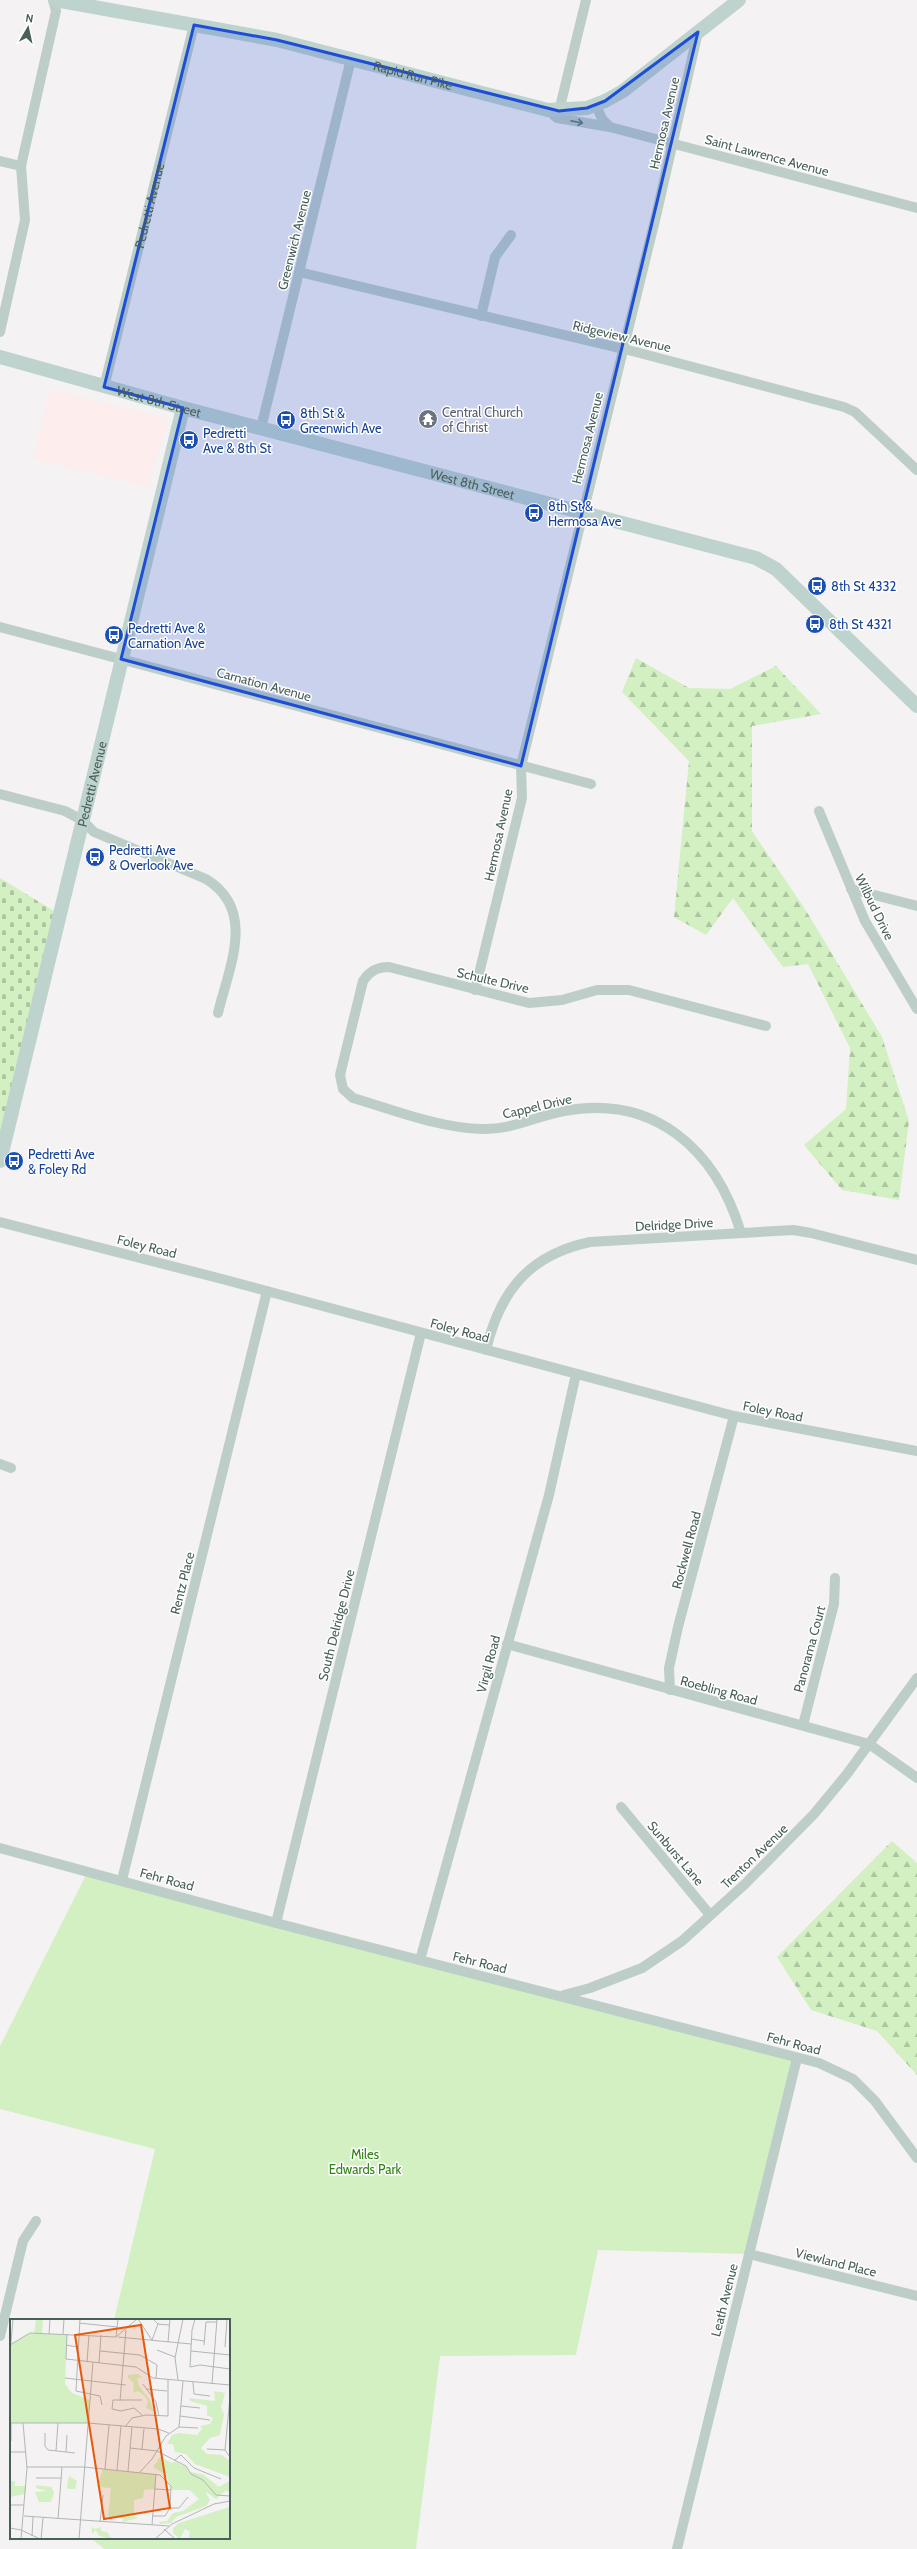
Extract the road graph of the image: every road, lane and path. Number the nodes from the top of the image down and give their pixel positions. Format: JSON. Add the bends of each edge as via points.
{"nodes":[{"id":1,"x":54,"y":0,"type":"edge"},
{"id":2,"x":586,"y":0,"type":"edge"},
{"id":3,"x":739,"y":0,"type":"edge"},
{"id":4,"x":194,"y":25,"type":"junction"},
{"id":5,"x":698,"y":32,"type":"junction"},
{"id":6,"x":351,"y":59,"type":"junction"},
{"id":7,"x":596,"y":106,"type":"junction"},
{"id":8,"x":554,"y":110,"type":"junction"},
{"id":9,"x":610,"y":127,"type":"junction"},
{"id":10,"x":673,"y":143,"type":"junction"},
{"id":11,"x":0,"y":161,"type":"edge"},
{"id":12,"x":21,"y":166,"type":"junction"},
{"id":13,"x":917,"y":208,"type":"edge"},
{"id":14,"x":511,"y":234,"type":"dead end"},
{"id":15,"x":299,"y":272,"type":"junction"},
{"id":16,"x":481,"y":316,"type":"junction"},
{"id":17,"x":0,"y":332,"type":"edge"},
{"id":18,"x":622,"y":350,"type":"junction"},
{"id":19,"x":0,"y":357,"type":"edge"},
{"id":20,"x":104,"y":387,"type":"junction"},
{"id":21,"x":183,"y":408,"type":"junction"},
{"id":22,"x":261,"y":428,"type":"junction"},
{"id":23,"x":917,"y":470,"type":"edge"},
{"id":24,"x":582,"y":513,"type":"junction"},
{"id":25,"x":0,"y":627,"type":"edge"},
{"id":26,"x":121,"y":659,"type":"junction"},
{"id":27,"x":917,"y":706,"type":"edge"},
{"id":28,"x":521,"y":766,"type":"junction"},
{"id":29,"x":591,"y":784,"type":"dead end"},
{"id":30,"x":0,"y":794,"type":"edge"},
{"id":31,"x":819,"y":811,"type":"dead end"},
{"id":32,"x":82,"y":820,"type":"junction"},
{"id":33,"x":851,"y":889,"type":"junction"},
{"id":34,"x":917,"y":906,"type":"edge"},
{"id":35,"x":475,"y":990,"type":"junction"},
{"id":36,"x":917,"y":1009,"type":"edge"},
{"id":37,"x":218,"y":1013,"type":"dead end"},
{"id":38,"x":766,"y":1026,"type":"dead end"},
{"id":39,"x":353,"y":1098,"type":"joint"},
{"id":40,"x":0,"y":1160,"type":"edge"},
{"id":41,"x":0,"y":1222,"type":"edge"},
{"id":42,"x":740,"y":1233,"type":"junction"},
{"id":43,"x":917,"y":1260,"type":"edge"},
{"id":44,"x":267,"y":1291,"type":"junction"},
{"id":45,"x":421,"y":1333,"type":"junction"},
{"id":46,"x":486,"y":1350,"type":"junction"},
{"id":47,"x":576,"y":1374,"type":"junction"},
{"id":48,"x":734,"y":1416,"type":"junction"},
{"id":49,"x":917,"y":1451,"type":"edge"},
{"id":50,"x":0,"y":1464,"type":"edge"},
{"id":51,"x":12,"y":1468,"type":"dead end"},
{"id":52,"x":835,"y":1578,"type":"dead end"},
{"id":53,"x":507,"y":1644,"type":"junction"},
{"id":54,"x":917,"y":1678,"type":"edge"},
{"id":55,"x":670,"y":1690,"type":"junction"},
{"id":56,"x":803,"y":1725,"type":"junction"},
{"id":57,"x":869,"y":1744,"type":"junction"},
{"id":58,"x":917,"y":1778,"type":"edge"},
{"id":59,"x":621,"y":1807,"type":"dead end"},
{"id":60,"x":0,"y":1848,"type":"edge"},
{"id":61,"x":122,"y":1880,"type":"junction"},
{"id":62,"x":710,"y":1915,"type":"junction"},
{"id":63,"x":276,"y":1923,"type":"junction"},
{"id":64,"x":420,"y":1960,"type":"junction"},
{"id":65,"x":562,"y":1996,"type":"junction"},
{"id":66,"x":797,"y":2058,"type":"junction"},
{"id":67,"x":917,"y":2158,"type":"edge"},
{"id":68,"x":36,"y":2221,"type":"dead end"},
{"id":69,"x":749,"y":2254,"type":"junction"},
{"id":70,"x":917,"y":2296,"type":"edge"},
{"id":71,"x":0,"y":2336,"type":"edge"},
{"id":72,"x":677,"y":2549,"type":"edge"}],
"edges":[{"from":1,"to":4,"type":"street","name":"Rapid Run Pike"},
{"from":1,"to":12,"type":"street","via":[[56,11]]},
{"from":2,"to":8,"type":"street"},
{"from":3,"to":5,"type":"street","name":"Rapid Run Pike"},
{"from":4,"to":6,"type":"street","name":"Rapid Run Pike","via":[[277,40]]},
{"from":4,"to":20,"type":"street","name":"Pedretti Avenue"},
{"from":5,"to":7,"type":"street","name":"Rapid Run Pike","via":[[623,91]]},
{"from":5,"to":10,"type":"street","name":"Hermosa Avenue"},
{"from":6,"to":8,"type":"street","name":"Rapid Run Pike"},
{"from":6,"to":15,"type":"street","name":"Greenwich Avenue"},
{"from":7,"to":8,"type":"street","name":"Rapid Run Pike"},
{"from":7,"to":9,"type":"street","via":[[602,119]]},
{"from":8,"to":9,"type":"street","name":"Saint Lawrence Avenue","one_way":true,"via":[[557,118]]},
{"from":9,"to":10,"type":"street","name":"Saint Lawrence Avenue"},
{"from":10,"to":13,"type":"street","name":"Saint Lawrence Avenue"},
{"from":10,"to":18,"type":"street","name":"Hermosa Avenue"},
{"from":11,"to":12,"type":"street"},
{"from":12,"to":17,"type":"street","via":[[25,220]]},
{"from":14,"to":16,"type":"street","via":[[496,257]]},
{"from":15,"to":16,"type":"street","name":"Ridgeview Avenue"},
{"from":15,"to":22,"type":"street","name":"Greenwich Avenue"},
{"from":16,"to":18,"type":"street","name":"Ridgeview Avenue"},
{"from":18,"to":23,"type":"street","name":"Ridgeview Avenue","via":[[844,407],[855,412]]},
{"from":18,"to":24,"type":"street","name":"Hermosa Avenue"},
{"from":19,"to":20,"type":"street","name":"West 8th Street"},
{"from":20,"to":21,"type":"street","name":"West 8th Street"},
{"from":21,"to":22,"type":"street","name":"West 8th Street"},
{"from":21,"to":26,"type":"street","name":"Pedretti Avenue"},
{"from":22,"to":24,"type":"street","name":"West 8th Street"},
{"from":24,"to":27,"type":"street","name":"West 8th Street","via":[[766,563],[776,569]]},
{"from":24,"to":28,"type":"street","name":"Hermosa Avenue"},
{"from":25,"to":26,"type":"street","name":"Carnation Avenue"},
{"from":26,"to":28,"type":"street","name":"Carnation Avenue"},
{"from":26,"to":32,"type":"street","name":"Pedretti Avenue"},
{"from":28,"to":29,"type":"street","name":"Carnation Avenue"},
{"from":28,"to":35,"type":"street","name":"Hermosa Avenue","via":[[522,798]]},
{"from":30,"to":32,"type":"street","via":[[65,811]]},
{"from":31,"to":33,"type":"street","name":"Wilbud Drive"},
{"from":32,"to":37,"type":"street","via":[[94,832],[206,879],[227,898],[234,915],[236,939]]},
{"from":32,"to":40,"type":"street","name":"Pedretti Avenue"},
{"from":33,"to":34,"type":"street"},
{"from":33,"to":36,"type":"street","name":"Wilbud Drive","via":[[865,921]]},
{"from":35,"to":38,"type":"street","name":"Schulte Drive","via":[[515,1000],[543,1003],[597,990],[629,990]]},
{"from":35,"to":39,"type":"street","name":"Schulte Drive","via":[[390,967],[374,970],[368,975],[363,981],[340,1075],[343,1089]]},
{"from":39,"to":42,"type":"street","name":"Cappel Drive","via":[[446,1124],[483,1129],[523,1124],[563,1111],[584,1108],[611,1109],[648,1118],[680,1136],[704,1158],[727,1195]]},
{"from":41,"to":44,"type":"street","name":"Foley Road"},
{"from":42,"to":43,"type":"street","name":"Delridge Drive","via":[[793,1230]]},
{"from":42,"to":46,"type":"street","name":"Delridge Drive","via":[[590,1242],[562,1249],[533,1266],[510,1290],[495,1319]]},
{"from":44,"to":45,"type":"street","name":"Foley Road"},
{"from":44,"to":61,"type":"street","name":"Rentz Place"},
{"from":45,"to":46,"type":"street","name":"Foley Road"},
{"from":45,"to":63,"type":"street","name":"South Delridge Drive"},
{"from":46,"to":47,"type":"street","name":"Foley Road"},
{"from":47,"to":48,"type":"street","name":"Foley Road"},
{"from":47,"to":53,"type":"street","name":"Virgil Road","via":[[550,1495]]},
{"from":48,"to":49,"type":"street","name":"Foley Road"},
{"from":48,"to":55,"type":"street","name":"Rockwell Road","via":[[678,1627],[669,1668]]},
{"from":50,"to":51,"type":"street"},
{"from":52,"to":56,"type":"street","name":"Panorama Court","via":[[834,1604]]},
{"from":53,"to":55,"type":"street","name":"Roebling Road"},
{"from":53,"to":64,"type":"street","name":"Virgil Road"},
{"from":54,"to":57,"type":"street","name":"Trenton Avenue"},
{"from":55,"to":56,"type":"street","name":"Roebling Road"},
{"from":56,"to":57,"type":"street","name":"Roebling Road"},
{"from":57,"to":58,"type":"street","name":"Roebling Road"},
{"from":57,"to":62,"type":"street","name":"Trenton Avenue","via":[[814,1814],[782,1848]]},
{"from":59,"to":62,"type":"street","name":"Sunburst Lane"},
{"from":60,"to":61,"type":"street","name":"Fehr Road"},
{"from":61,"to":63,"type":"street","name":"Fehr Road"},
{"from":62,"to":65,"type":"street","name":"Trenton Avenue","via":[[682,1940],[642,1968]]},
{"from":63,"to":64,"type":"street","name":"Fehr Road"},
{"from":64,"to":65,"type":"street","name":"Fehr Road"},
{"from":65,"to":66,"type":"street","name":"Fehr Road"},
{"from":66,"to":67,"type":"street","name":"Fehr Road","via":[[819,2063],[853,2079],[875,2101]]},
{"from":66,"to":69,"type":"street","name":"Leath Avenue"},
{"from":68,"to":71,"type":"street","via":[[23,2241]]},
{"from":69,"to":70,"type":"street","name":"Viewland Place"},
{"from":69,"to":72,"type":"street","name":"Leath Avenue"}]}
